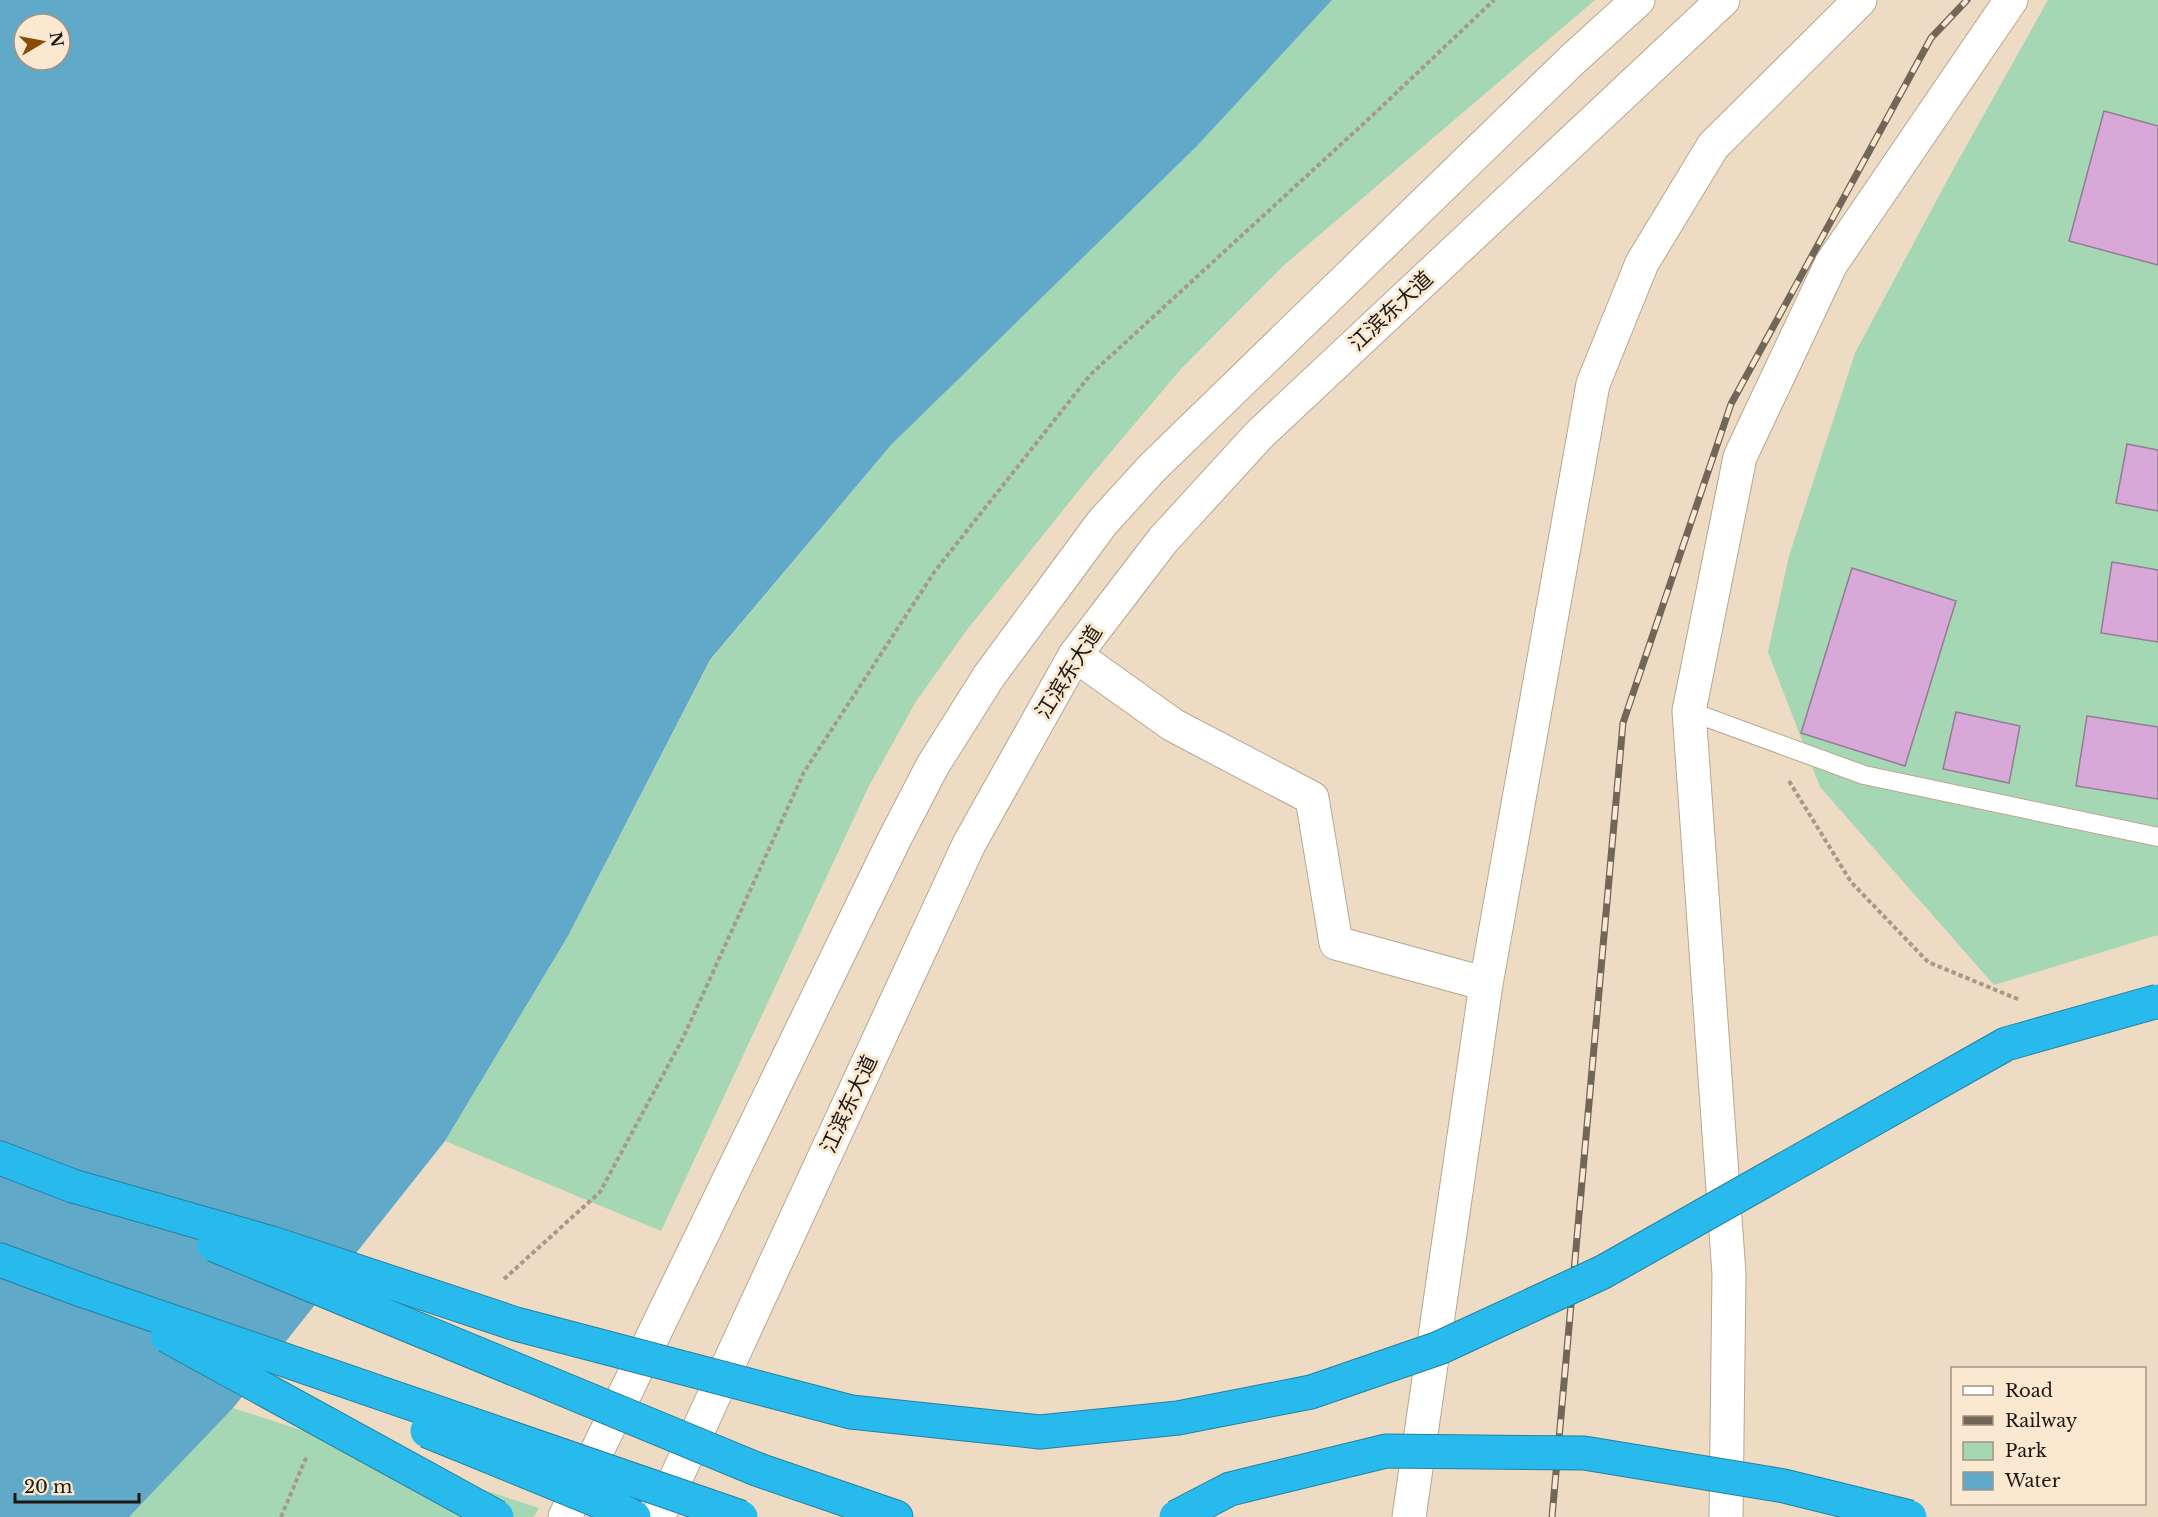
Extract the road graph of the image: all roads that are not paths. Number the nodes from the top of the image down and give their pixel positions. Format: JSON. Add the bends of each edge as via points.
{"nodes":[{"id":1,"x":1638,"y":0,"type":"edge"},
{"id":2,"x":1723,"y":0,"type":"edge"},
{"id":3,"x":1860,"y":0,"type":"edge"},
{"id":4,"x":2011,"y":0,"type":"edge"},
{"id":5,"x":1075,"y":655,"type":"junction"},
{"id":6,"x":1689,"y":711,"type":"junction"},
{"id":7,"x":2158,"y":837,"type":"edge"},
{"id":8,"x":1486,"y":984,"type":"junction"},
{"id":9,"x":2158,"y":1001,"type":"edge"},
{"id":10,"x":0,"y":1158,"type":"edge"},
{"id":11,"x":73,"y":1186,"type":"junction"},
{"id":12,"x":0,"y":1260,"type":"edge"},
{"id":13,"x":84,"y":1291,"type":"junction"},
{"id":14,"x":497,"y":1517,"type":"edge"},
{"id":15,"x":565,"y":1517,"type":"edge"},
{"id":16,"x":634,"y":1517,"type":"edge"},
{"id":17,"x":658,"y":1517,"type":"edge"},
{"id":18,"x":741,"y":1517,"type":"edge"},
{"id":19,"x":896,"y":1517,"type":"edge"},
{"id":20,"x":1176,"y":1517,"type":"edge"},
{"id":21,"x":1409,"y":1517,"type":"edge"},
{"id":22,"x":1726,"y":1517,"type":"edge"},
{"id":23,"x":1910,"y":1517,"type":"edge"}],
"edges":[{"from":1,"to":15,"type":"street","via":[[1152,468],[1102,523],[989,676],[933,765],[894,840]]},
{"from":2,"to":5,"type":"street","name":"江滨东大道","via":[[1260,434],[1163,540]]},
{"from":3,"to":8,"type":"street","via":[[1713,146],[1642,263],[1593,384]]},
{"from":4,"to":6,"type":"street","via":[[1831,264],[1740,457]]},
{"from":5,"to":8,"type":"street","via":[[1173,725],[1312,798],[1336,943]]},
{"from":5,"to":17,"type":"street","name":"江滨东大道","via":[[969,844]]},
{"from":6,"to":7,"type":"lane","via":[[1864,775]]},
{"from":6,"to":22,"type":"street","via":[[1729,1274]]},
{"from":8,"to":21,"type":"street"},
{"from":9,"to":11,"type":"highway","bridge":true,"via":[[2006,1044],[1603,1272],[1439,1348],[1311,1392],[1178,1418],[1040,1432],[851,1412],[516,1324],[272,1243]]},
{"from":10,"to":11,"type":"highway"},
{"from":11,"to":19,"type":"highway","bridge":true,"via":[[759,1470]]},
{"from":12,"to":13,"type":"highway"},
{"from":13,"to":14,"type":"highway","bridge":true},
{"from":13,"to":16,"type":"highway","bridge":true},
{"from":13,"to":18,"type":"highway","bridge":true},
{"from":20,"to":23,"type":"highway","bridge":true,"via":[[1230,1489],[1386,1451],[1584,1453],[1784,1486]]}]}
